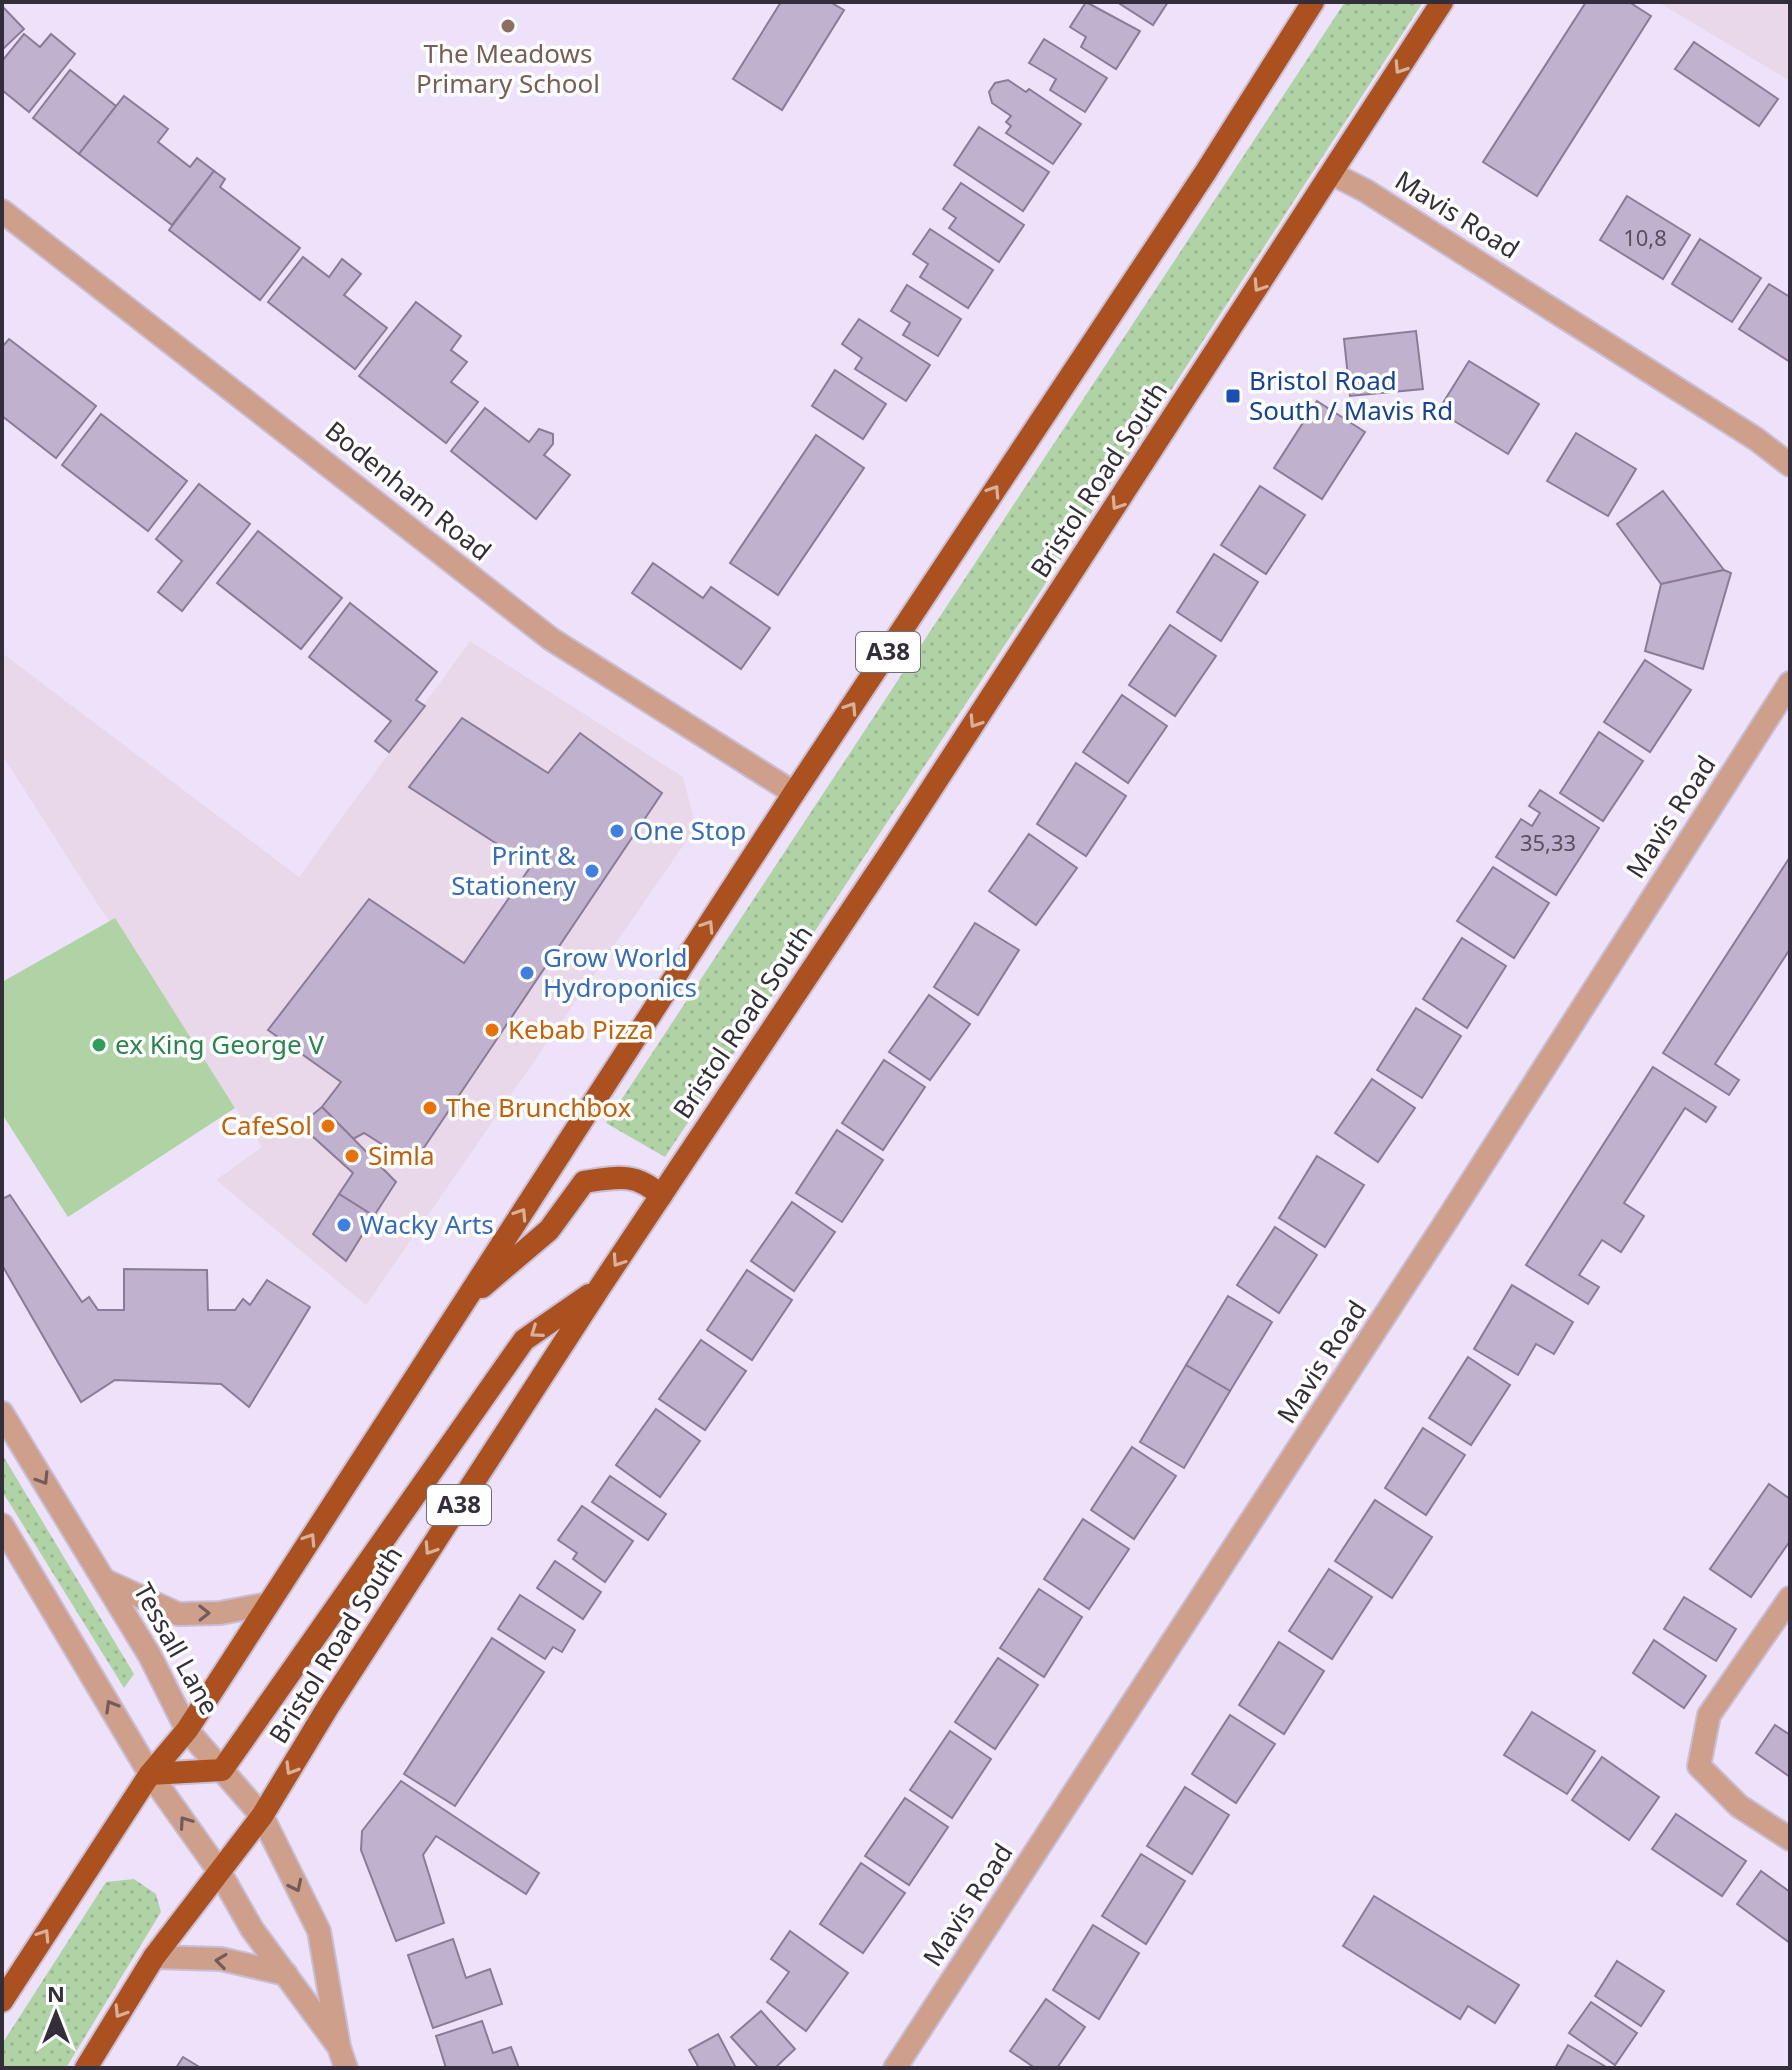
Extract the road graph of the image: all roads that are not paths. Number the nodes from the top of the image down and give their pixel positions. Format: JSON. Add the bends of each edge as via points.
{"nodes":[{"id":1,"x":1313,"y":2,"type":"edge"},
{"id":2,"x":1442,"y":2,"type":"edge"},
{"id":3,"x":1333,"y":174,"type":"junction"},
{"id":4,"x":2,"y":211,"type":"edge"},
{"id":5,"x":1790,"y":465,"type":"edge"},
{"id":6,"x":1790,"y":683,"type":"edge"},
{"id":7,"x":794,"y":793,"type":"junction"},
{"id":8,"x":661,"y":1196,"type":"junction"},
{"id":9,"x":600,"y":1287,"type":"junction"},
{"id":10,"x":463,"y":1303,"type":"junction"},
{"id":11,"x":2,"y":1413,"type":"edge"},
{"id":12,"x":2,"y":1525,"type":"edge"},
{"id":13,"x":106,"y":1581,"type":"junction"},
{"id":14,"x":1790,"y":1598,"type":"edge"},
{"id":15,"x":268,"y":1604,"type":"junction"},
{"id":16,"x":187,"y":1730,"type":"junction"},
{"id":17,"x":222,"y":1770,"type":"junction"},
{"id":18,"x":150,"y":1774,"type":"junction"},
{"id":19,"x":262,"y":1816,"type":"junction"},
{"id":20,"x":1790,"y":1839,"type":"edge"},
{"id":21,"x":219,"y":1871,"type":"junction"},
{"id":22,"x":154,"y":1957,"type":"junction"},
{"id":23,"x":286,"y":1974,"type":"junction"},
{"id":24,"x":2,"y":2001,"type":"edge"},
{"id":25,"x":342,"y":2058,"type":"edge"},
{"id":26,"x":86,"y":2068,"type":"edge"},
{"id":27,"x":895,"y":2068,"type":"edge"}],
"edges":[{"from":7,"to":1,"type":"highway","number":"A38","one_way":true},
{"from":2,"to":3,"type":"highway","name":"Bristol Road South","number":"A38","one_way":true},
{"from":3,"to":5,"type":"street","name":"Mavis Road","via":[[1515,285]]},
{"from":3,"to":8,"type":"highway","name":"Bristol Road South","number":"A38","one_way":true},
{"from":4,"to":7,"type":"street","name":"Bodenham Road","via":[[551,639]]},
{"from":6,"to":27,"type":"street","name":"Mavis Road"},
{"from":10,"to":7,"type":"highway","number":"A38","one_way":true},
{"from":8,"to":9,"type":"highway","name":"Bristol Road South","number":"A38","one_way":true},
{"from":8,"to":10,"type":"highway","via":[[645,1181],[616,1177],[584,1182],[549,1230]]},
{"from":9,"to":17,"type":"highway","one_way":true,"via":[[524,1340]]},
{"from":9,"to":19,"type":"highway","name":"Bristol Road South","number":"A38","one_way":true},
{"from":15,"to":10,"type":"highway","number":"A38","one_way":true},
{"from":11,"to":13,"type":"street","name":"Tessall Lane","one_way":true},
{"from":18,"to":12,"type":"street","name":"Tessall Lane","one_way":true},
{"from":13,"to":15,"type":"street","one_way":true,"via":[[178,1614]]},
{"from":13,"to":16,"type":"street","name":"Tessall Lane"},
{"from":14,"to":20,"type":"street","via":[[1709,1715],[1699,1766],[1739,1806]]},
{"from":15,"to":16,"type":"highway","number":"A38"},
{"from":16,"to":17,"type":"street","name":"Tessall Lane"},
{"from":16,"to":18,"type":"highway","number":"A38"},
{"from":17,"to":18,"type":"highway"},
{"from":17,"to":19,"type":"street","name":"Tessall Lane"},
{"from":21,"to":18,"type":"street","name":"Tessall Lane","one_way":true},
{"from":24,"to":18,"type":"highway","number":"A38","one_way":true},
{"from":19,"to":21,"type":"highway","name":"Bristol Road South","number":"A38"},
{"from":19,"to":25,"type":"street","name":"Tessall Lane","one_way":true,"via":[[319,1931]]},
{"from":21,"to":22,"type":"highway","name":"Bristol Road South","number":"A38"},
{"from":21,"to":23,"type":"street","name":"Tessall Lane"},
{"from":23,"to":22,"type":"street","one_way":true,"via":[[221,1959]]},
{"from":22,"to":26,"type":"highway","name":"Bristol Road South","number":"A38","one_way":true},
{"from":23,"to":25,"type":"street","name":"Tessall Lane"}]}
